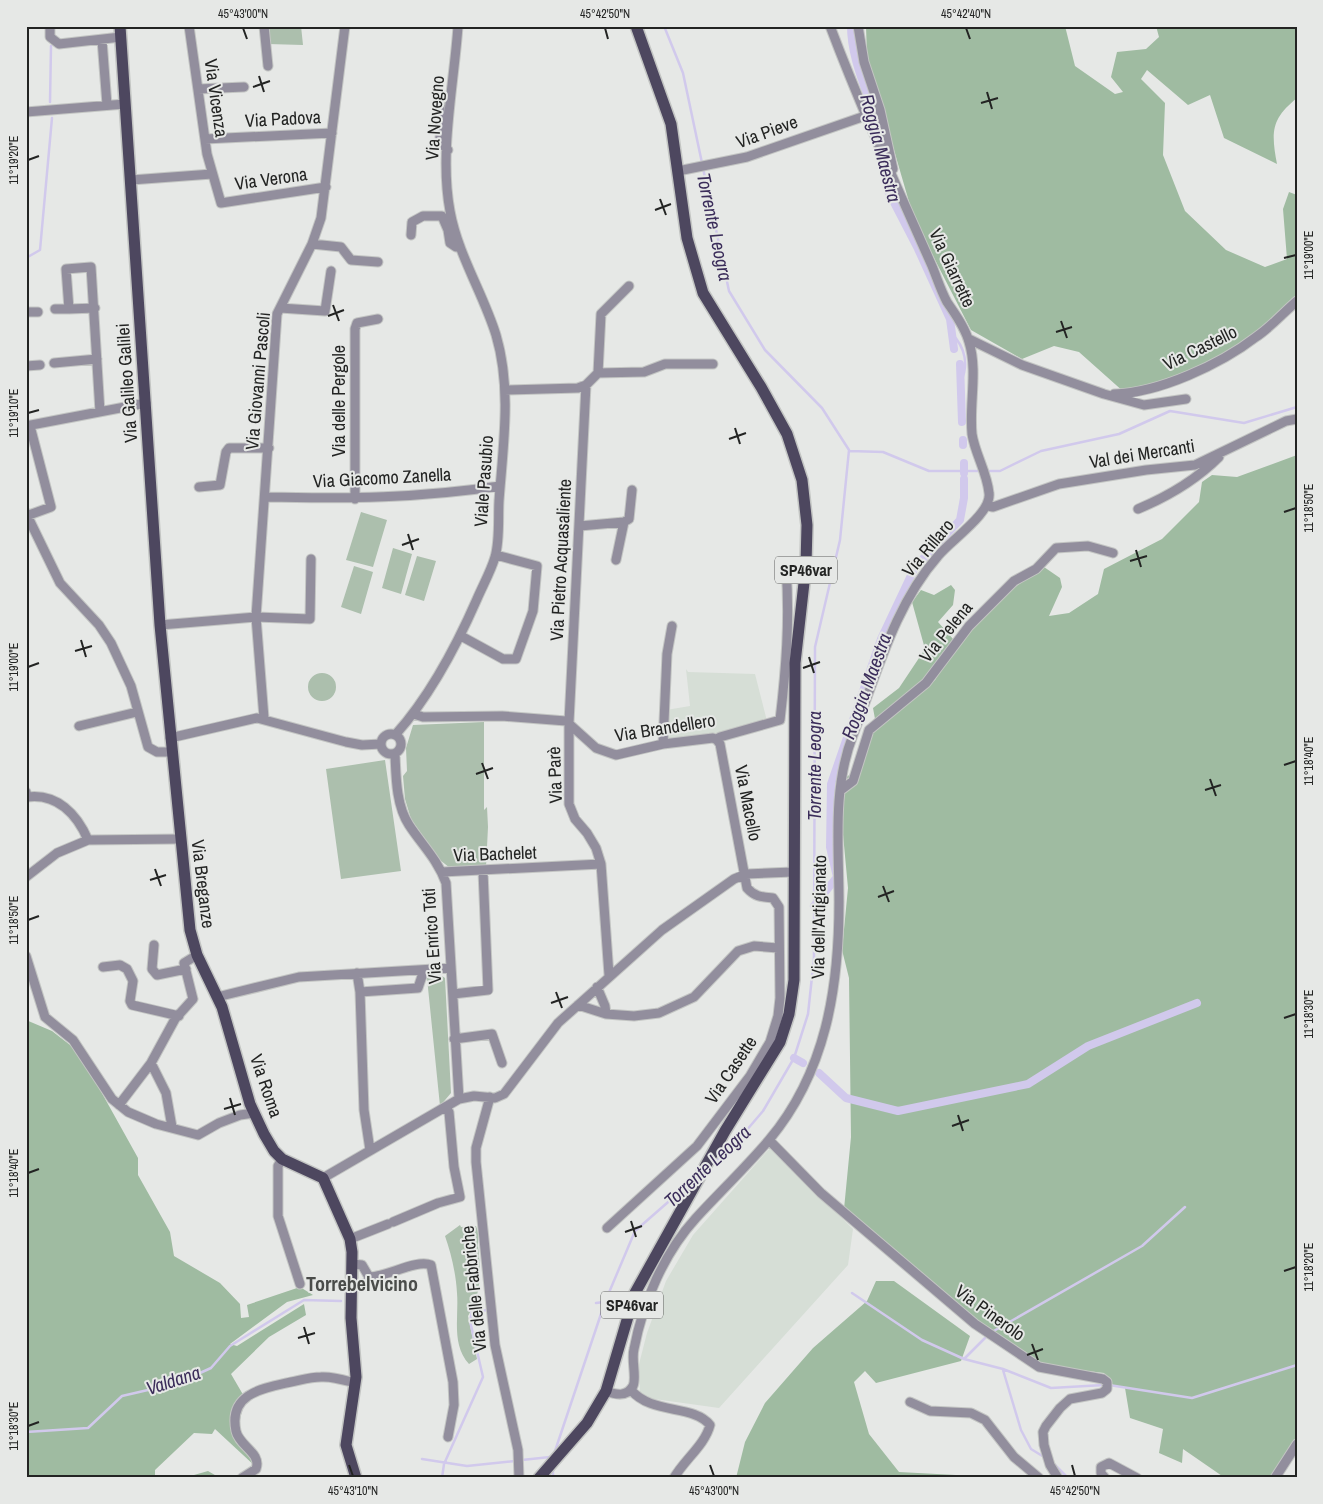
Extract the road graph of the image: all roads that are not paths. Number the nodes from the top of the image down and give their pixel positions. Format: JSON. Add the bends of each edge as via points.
{"nodes":[{"id":1,"x":50,"y":26,"type":"edge"},
{"id":2,"x":189,"y":26,"type":"edge"},
{"id":3,"x":264,"y":26,"type":"edge"},
{"id":4,"x":345,"y":26,"type":"edge"},
{"id":5,"x":458,"y":26,"type":"edge"},
{"id":6,"x":636,"y":26,"type":"edge"},
{"id":7,"x":830,"y":26,"type":"edge"},
{"id":8,"x":858,"y":26,"type":"edge"},
{"id":9,"x":120,"y":31,"type":"edge"},
{"id":10,"x":102,"y":40,"type":"junction"},
{"id":11,"x":268,"y":66,"type":"dead end"},
{"id":12,"x":244,"y":87,"type":"dead end"},
{"id":13,"x":198,"y":89,"type":"junction"},
{"id":14,"x":125,"y":104,"type":"junction"},
{"id":15,"x":107,"y":105,"type":"junction"},
{"id":16,"x":440,"y":105,"type":"dead end"},
{"id":17,"x":26,"y":112,"type":"edge"},
{"id":18,"x":865,"y":116,"type":"junction"},
{"id":19,"x":332,"y":133,"type":"junction"},
{"id":20,"x":205,"y":139,"type":"junction"},
{"id":21,"x":448,"y":150,"type":"junction"},
{"id":22,"x":678,"y":171,"type":"junction"},
{"id":23,"x":212,"y":174,"type":"junction"},
{"id":24,"x":131,"y":180,"type":"junction"},
{"id":25,"x":326,"y":187,"type":"junction"},
{"id":26,"x":899,"y":193,"type":"junction"},
{"id":27,"x":450,"y":212,"type":"joint"},
{"id":28,"x":411,"y":235,"type":"dead end"},
{"id":29,"x":312,"y":244,"type":"junction"},
{"id":30,"x":460,"y":246,"type":"junction"},
{"id":31,"x":378,"y":262,"type":"dead end"},
{"id":32,"x":331,"y":271,"type":"dead end"},
{"id":33,"x":629,"y":286,"type":"dead end"},
{"id":34,"x":1297,"y":301,"type":"edge"},
{"id":35,"x":95,"y":308,"type":"junction"},
{"id":36,"x":280,"y":308,"type":"junction"},
{"id":37,"x":55,"y":309,"type":"dead end"},
{"id":38,"x":68,"y":309,"type":"junction"},
{"id":39,"x":26,"y":312,"type":"edge"},
{"id":40,"x":38,"y":312,"type":"dead end"},
{"id":41,"x":378,"y":319,"type":"dead end"},
{"id":42,"x":969,"y":339,"type":"junction"},
{"id":43,"x":97,"y":359,"type":"junction"},
{"id":44,"x":54,"y":363,"type":"dead end"},
{"id":45,"x":713,"y":364,"type":"dead end"},
{"id":46,"x":40,"y":365,"type":"dead end"},
{"id":47,"x":26,"y":366,"type":"edge"},
{"id":48,"x":598,"y":373,"type":"junction"},
{"id":49,"x":586,"y":385,"type":"junction"},
{"id":50,"x":505,"y":390,"type":"junction"},
{"id":51,"x":1104,"y":394,"type":"junction"},
{"id":52,"x":1186,"y":399,"type":"dead end"},
{"id":53,"x":146,"y":403,"type":"junction"},
{"id":54,"x":100,"y":412,"type":"junction"},
{"id":55,"x":1297,"y":420,"type":"edge"},
{"id":56,"x":28,"y":426,"type":"edge"},
{"id":57,"x":269,"y":448,"type":"junction"},
{"id":58,"x":1224,"y":452,"type":"junction"},
{"id":59,"x":500,"y":486,"type":"junction"},
{"id":60,"x":199,"y":487,"type":"dead end"},
{"id":61,"x":632,"y":490,"type":"dead end"},
{"id":62,"x":266,"y":497,"type":"junction"},
{"id":63,"x":355,"y":499,"type":"junction"},
{"id":64,"x":988,"y":506,"type":"junction"},
{"id":65,"x":1138,"y":509,"type":"dead end"},
{"id":66,"x":27,"y":514,"type":"edge"},
{"id":67,"x":624,"y":522,"type":"junction"},
{"id":68,"x":580,"y":526,"type":"junction"},
{"id":69,"x":1113,"y":553,"type":"dead end"},
{"id":70,"x":496,"y":554,"type":"junction"},
{"id":71,"x":311,"y":559,"type":"dead end"},
{"id":72,"x":616,"y":560,"type":"dead end"},
{"id":73,"x":786,"y":568,"type":"dead end"},
{"id":74,"x":256,"y":617,"type":"junction"},
{"id":75,"x":160,"y":625,"type":"junction"},
{"id":76,"x":672,"y":626,"type":"dead end"},
{"id":77,"x":461,"y":636,"type":"junction"},
{"id":78,"x":137,"y":712,"type":"junction"},
{"id":79,"x":414,"y":714,"type":"junction"},
{"id":80,"x":264,"y":718,"type":"junction"},
{"id":81,"x":569,"y":722,"type":"junction"},
{"id":82,"x":80,"y":726,"type":"dead end"},
{"id":83,"x":396,"y":734,"type":"junction"},
{"id":84,"x":570,"y":737,"type":"joint"},
{"id":85,"x":170,"y":738,"type":"junction"},
{"id":86,"x":717,"y":740,"type":"junction"},
{"id":87,"x":381,"y":744,"type":"junction"},
{"id":88,"x":663,"y":744,"type":"junction"},
{"id":89,"x":172,"y":752,"type":"junction"},
{"id":90,"x":395,"y":754,"type":"junction"},
{"id":91,"x":841,"y":790,"type":"junction"},
{"id":92,"x":26,"y":792,"type":"edge"},
{"id":93,"x":837,"y":836,"type":"joint"},
{"id":94,"x":180,"y":839,"type":"junction"},
{"id":95,"x":88,"y":840,"type":"junction"},
{"id":96,"x":601,"y":864,"type":"junction"},
{"id":97,"x":483,"y":871,"type":"junction"},
{"id":98,"x":442,"y":872,"type":"junction"},
{"id":99,"x":793,"y":872,"type":"junction"},
{"id":100,"x":746,"y":874,"type":"junction"},
{"id":101,"x":26,"y":877,"type":"edge"},
{"id":102,"x":154,"y":945,"type":"dead end"},
{"id":103,"x":778,"y":948,"type":"junction"},
{"id":104,"x":197,"y":955,"type":"junction"},
{"id":105,"x":26,"y":956,"type":"edge"},
{"id":106,"x":103,"y":967,"type":"dead end"},
{"id":107,"x":451,"y":968,"type":"junction"},
{"id":108,"x":186,"y":969,"type":"junction"},
{"id":109,"x":424,"y":970,"type":"junction"},
{"id":110,"x":204,"y":972,"type":"joint"},
{"id":111,"x":354,"y":973,"type":"junction"},
{"id":112,"x":609,"y":975,"type":"junction"},
{"id":113,"x":597,"y":987,"type":"junction"},
{"id":114,"x":360,"y":992,"type":"junction"},
{"id":115,"x":453,"y":994,"type":"junction"},
{"id":116,"x":217,"y":997,"type":"junction"},
{"id":117,"x":578,"y":1005,"type":"junction"},
{"id":118,"x":606,"y":1014,"type":"junction"},
{"id":119,"x":177,"y":1018,"type":"junction"},
{"id":120,"x":454,"y":1039,"type":"junction"},
{"id":121,"x":150,"y":1063,"type":"junction"},
{"id":122,"x":502,"y":1063,"type":"dead end"},
{"id":123,"x":490,"y":1097,"type":"junction"},
{"id":124,"x":459,"y":1099,"type":"junction"},
{"id":125,"x":119,"y":1104,"type":"junction"},
{"id":126,"x":444,"y":1108,"type":"junction"},
{"id":127,"x":254,"y":1113,"type":"junction"},
{"id":128,"x":172,"y":1127,"type":"junction"},
{"id":129,"x":769,"y":1140,"type":"junction"},
{"id":130,"x":370,"y":1150,"type":"junction"},
{"id":131,"x":282,"y":1159,"type":"junction"},
{"id":132,"x":323,"y":1178,"type":"junction"},
{"id":133,"x":606,"y":1228,"type":"dead end"},
{"id":134,"x":350,"y":1239,"type":"junction"},
{"id":135,"x":352,"y":1264,"type":"junction"},
{"id":136,"x":369,"y":1277,"type":"junction"},
{"id":137,"x":300,"y":1284,"type":"dead end"},
{"id":138,"x":352,"y":1288,"type":"junction"},
{"id":139,"x":355,"y":1382,"type":"junction"},
{"id":140,"x":631,"y":1390,"type":"junction"},
{"id":141,"x":606,"y":1391,"type":"junction"},
{"id":142,"x":910,"y":1402,"type":"dead end"},
{"id":143,"x":448,"y":1437,"type":"dead end"},
{"id":144,"x":1297,"y":1444,"type":"edge"},
{"id":145,"x":1056,"y":1477,"type":"edge"},
{"id":146,"x":242,"y":1478,"type":"edge"},
{"id":147,"x":356,"y":1478,"type":"edge"},
{"id":148,"x":519,"y":1478,"type":"edge"},
{"id":149,"x":539,"y":1478,"type":"edge"},
{"id":150,"x":674,"y":1478,"type":"edge"},
{"id":151,"x":1038,"y":1478,"type":"edge"},
{"id":152,"x":1105,"y":1478,"type":"edge"},
{"id":153,"x":1137,"y":1478,"type":"edge"},
{"id":154,"x":1275,"y":1478,"type":"edge"}],
"edges":[{"from":1,"to":10,"type":"street","via":[[50,38],[59,44]]},
{"from":2,"to":13,"type":"street","name":"Via Vicenza"},
{"from":3,"to":11,"type":"street"},
{"from":4,"to":19,"type":"street","name":"Via Giovanni Pascoli"},
{"from":5,"to":21,"type":"street","name":"Via Novegno"},
{"from":6,"to":22,"type":"main road","number":"SP46var","via":[[672,124]]},
{"from":7,"to":18,"type":"street"},
{"from":8,"to":26,"type":"street","via":[[864,62],[880,110]]},
{"from":9,"to":10,"type":"street"},
{"from":9,"to":14,"type":"main road","name":"Via Galileo Galilei"},
{"from":10,"to":15,"type":"street"},
{"from":12,"to":13,"type":"street"},
{"from":13,"to":20,"type":"street","name":"Via Vicenza"},
{"from":14,"to":15,"type":"street"},
{"from":14,"to":24,"type":"main road","name":"Via Galileo Galilei"},
{"from":15,"to":17,"type":"street"},
{"from":16,"to":21,"type":"street","via":[[440,142]]},
{"from":18,"to":22,"type":"street","name":"Via Pieve","via":[[728,162]]},
{"from":18,"to":26,"type":"street"},
{"from":19,"to":20,"type":"street","name":"Via Padova"},
{"from":19,"to":25,"type":"street","name":"Via Giovanni Pascoli"},
{"from":20,"to":23,"type":"street","name":"Via Vicenza"},
{"from":21,"to":27,"type":"street","name":"Via Novegno"},
{"from":22,"to":99,"type":"main road","number":"SP46var","via":[[687,238],[703,293],[762,387],[787,434],[802,480],[807,539],[795,664]]},
{"from":23,"to":24,"type":"street"},
{"from":23,"to":25,"type":"street","name":"Via Verona","via":[[221,202]]},
{"from":24,"to":53,"type":"main road","name":"Via Galileo Galilei"},
{"from":25,"to":29,"type":"street","name":"Via Giovanni Pascoli","via":[[321,218]]},
{"from":26,"to":42,"type":"street","name":"Via Giarrette","via":[[948,302]]},
{"from":27,"to":30,"type":"street","name":"Viale Pasubio"},
{"from":28,"to":30,"type":"street","via":[[412,222],[423,216],[442,216],[450,243]]},
{"from":29,"to":31,"type":"street","via":[[341,247],[351,260]]},
{"from":29,"to":36,"type":"street","name":"Via Giovanni Pascoli"},
{"from":30,"to":50,"type":"street","name":"Viale Pasubio","via":[[496,335]]},
{"from":32,"to":36,"type":"street","via":[[326,311]]},
{"from":33,"to":48,"type":"street","via":[[601,314]]},
{"from":34,"to":51,"type":"street","name":"Via Castello","via":[[1256,337],[1222,359],[1138,392]]},
{"from":35,"to":38,"type":"street"},
{"from":35,"to":38,"type":"street","via":[[91,267],[66,269]]},
{"from":35,"to":43,"type":"street"},
{"from":36,"to":57,"type":"street","name":"Via Giovanni Pascoli","via":[[277,314]]},
{"from":37,"to":38,"type":"street"},
{"from":39,"to":40,"type":"street"},
{"from":41,"to":63,"type":"street","name":"Via delle Pergole","via":[[363,320],[355,329]]},
{"from":42,"to":51,"type":"street","name":"Via Castello","via":[[1022,365]]},
{"from":42,"to":64,"type":"street","via":[[973,437],[990,494]]},
{"from":43,"to":44,"type":"street"},
{"from":43,"to":54,"type":"street"},
{"from":45,"to":48,"type":"street","via":[[665,364],[644,372]]},
{"from":46,"to":47,"type":"street"},
{"from":48,"to":49,"type":"street"},
{"from":49,"to":50,"type":"street","via":[[578,388]]},
{"from":49,"to":68,"type":"street","name":"Via Pietro Acquasaliente"},
{"from":50,"to":59,"type":"street","name":"Viale Pasubio"},
{"from":51,"to":52,"type":"street","name":"Via Castello","via":[[1144,405]]},
{"from":53,"to":54,"type":"street"},
{"from":53,"to":75,"type":"main road","name":"Via Galileo Galilei"},
{"from":54,"to":56,"type":"street"},
{"from":55,"to":58,"type":"street","name":"Val dei Mercanti","via":[[1272,428]]},
{"from":56,"to":66,"type":"street","via":[[52,507]]},
{"from":57,"to":60,"type":"street","via":[[229,448],[220,485]]},
{"from":57,"to":62,"type":"street","name":"Via Giovanni Pascoli"},
{"from":58,"to":64,"type":"street","name":"Val dei Mercanti","via":[[1194,465],[1058,484]]},
{"from":58,"to":65,"type":"street","via":[[1204,472],[1173,494]]},
{"from":59,"to":63,"type":"street","name":"Via Giacomo Zanella","via":[[409,497]]},
{"from":59,"to":70,"type":"street","name":"Viale Pasubio"},
{"from":61,"to":67,"type":"street","via":[[629,519]]},
{"from":62,"to":63,"type":"street","name":"Via Giacomo Zanella"},
{"from":62,"to":74,"type":"street","name":"Via Giovanni Pascoli"},
{"from":64,"to":91,"type":"street","name":"Via Rillaro","via":[[939,554],[917,582],[892,632],[850,744]]},
{"from":66,"to":78,"type":"street","via":[[60,583],[99,625],[111,643],[128,677]]},
{"from":67,"to":68,"type":"street"},
{"from":67,"to":72,"type":"street"},
{"from":68,"to":81,"type":"street","name":"Via Pietro Acquasaliente"},
{"from":69,"to":91,"type":"street","name":"Via Pelena","via":[[1088,546],[1056,548],[1036,569],[1014,581],[969,626],[926,684],[869,730],[854,781]]},
{"from":70,"to":77,"type":"street","name":"Viale Pasubio"},
{"from":70,"to":77,"type":"street","via":[[538,566],[533,611],[516,659],[503,659]]},
{"from":71,"to":74,"type":"street","via":[[310,619]]},
{"from":73,"to":86,"type":"street","name":"Via Brandellero","via":[[789,609],[780,720]]},
{"from":74,"to":75,"type":"street"},
{"from":74,"to":80,"type":"street","name":"Via Giovanni Pascoli"},
{"from":75,"to":85,"type":"main road","name":"Via Galileo Galilei"},
{"from":76,"to":88,"type":"street","via":[[667,654]]},
{"from":77,"to":79,"type":"street","name":"Viale Pasubio"},
{"from":78,"to":82,"type":"street"},
{"from":78,"to":89,"type":"street","via":[[148,747],[157,752]]},
{"from":79,"to":81,"type":"street","via":[[423,717],[502,716]]},
{"from":79,"to":83,"type":"street","name":"Viale Pasubio"},
{"from":80,"to":85,"type":"street","via":[[249,718]]},
{"from":80,"to":87,"type":"street","via":[[346,742]]},
{"from":81,"to":84,"type":"street","name":"Via Pietro Acquasaliente"},
{"from":81,"to":88,"type":"street","name":"Via Brandellero","via":[[596,748],[609,754]]},
{"from":83,"to":87,"type":"street","name":"Viale Pasubio","via":[[386,735]]},
{"from":83,"to":90,"type":"street","via":[[402,743]]},
{"from":84,"to":96,"type":"street","name":"Via Parè","via":[[570,804],[575,820],[596,848]]},
{"from":85,"to":89,"type":"main road","name":"Via Breganze"},
{"from":86,"to":88,"type":"street","name":"Via Brandellero"},
{"from":86,"to":100,"type":"street","name":"Via Macello"},
{"from":87,"to":90,"type":"street","via":[[385,752]]},
{"from":89,"to":94,"type":"main road","name":"Via Breganze"},
{"from":90,"to":98,"type":"street","name":"Via Enrico Toti","via":[[402,811]]},
{"from":91,"to":93,"type":"street","name":"Via Rillaro"},
{"from":92,"to":95,"type":"street","via":[[27,797],[49,798],[61,804],[82,827]]},
{"from":93,"to":129,"type":"street","name":"Via dell'Artigianato","via":[[838,956],[826,1032],[802,1090]]},
{"from":94,"to":95,"type":"street"},
{"from":94,"to":104,"type":"main road","name":"Via Breganze","via":[[186,902]]},
{"from":95,"to":101,"type":"street","via":[[58,853]]},
{"from":96,"to":97,"type":"street","name":"Via Bachelet"},
{"from":96,"to":112,"type":"street","name":"Via Parè"},
{"from":97,"to":98,"type":"street","name":"Via Bachelet"},
{"from":97,"to":115,"type":"street","via":[[487,896],[488,990]]},
{"from":98,"to":107,"type":"street","name":"Via Enrico Toti","via":[[448,898]]},
{"from":99,"to":100,"type":"street"},
{"from":99,"to":141,"type":"main road","number":"SP46var","via":[[794,980],[789,1014],[775,1050],[725,1131],[635,1293]]},
{"from":100,"to":103,"type":"street","name":"Via Casette","via":[[747,888],[752,894],[773,898],[779,907]]},
{"from":100,"to":112,"type":"street","via":[[662,930]]},
{"from":102,"to":108,"type":"street","via":[[152,969],[158,975]]},
{"from":103,"to":118,"type":"street","via":[[754,946],[738,951],[694,997],[659,1013],[634,1016]]},
{"from":103,"to":133,"type":"street","name":"Via Casette","via":[[778,1016],[770,1042],[750,1076],[697,1146]]},
{"from":104,"to":108,"type":"street","via":[[184,963]]},
{"from":104,"to":110,"type":"main road","name":"Via Breganze"},
{"from":105,"to":125,"type":"street","via":[[45,1017],[73,1040],[101,1085]]},
{"from":106,"to":119,"type":"street","via":[[127,969],[133,981],[132,1005]]},
{"from":107,"to":109,"type":"street"},
{"from":107,"to":115,"type":"street","name":"Via Enrico Toti"},
{"from":108,"to":119,"type":"street","via":[[193,999]]},
{"from":109,"to":111,"type":"street"},
{"from":109,"to":114,"type":"street","via":[[418,988]]},
{"from":110,"to":116,"type":"main road","name":"Via Roma"},
{"from":111,"to":114,"type":"street"},
{"from":111,"to":116,"type":"street","via":[[299,978]]},
{"from":112,"to":113,"type":"street"},
{"from":113,"to":117,"type":"street"},
{"from":113,"to":118,"type":"street","via":[[606,1006]]},
{"from":114,"to":130,"type":"street","via":[[364,1110]]},
{"from":115,"to":120,"type":"street","name":"Via Enrico Toti"},
{"from":116,"to":127,"type":"main road","name":"Via Roma"},
{"from":117,"to":118,"type":"street"},
{"from":117,"to":123,"type":"street","via":[[558,1023],[504,1094]]},
{"from":119,"to":121,"type":"street"},
{"from":120,"to":122,"type":"street","via":[[492,1034]]},
{"from":120,"to":124,"type":"street","name":"Via Enrico Toti"},
{"from":121,"to":125,"type":"street"},
{"from":121,"to":128,"type":"street","via":[[166,1093]]},
{"from":123,"to":124,"type":"street"},
{"from":123,"to":148,"type":"street","name":"Via delle Fabbriche","via":[[476,1148],[476,1162],[495,1345],[518,1450]]},
{"from":124,"to":126,"type":"street"},
{"from":125,"to":128,"type":"street","via":[[128,1112]]},
{"from":126,"to":130,"type":"street"},
{"from":126,"to":134,"type":"street","via":[[449,1112],[460,1197]]},
{"from":127,"to":128,"type":"street","via":[[219,1123],[198,1135]]},
{"from":127,"to":131,"type":"main road","name":"Via Roma","via":[[274,1151]]},
{"from":129,"to":140,"type":"street","name":"Via dell'Artigianato","via":[[688,1227],[661,1268],[634,1348],[632,1365],[635,1380]]},
{"from":129,"to":145,"type":"street","name":"Via Pinerolo","via":[[821,1192],[931,1289],[990,1335],[1038,1367],[1102,1379],[1107,1385],[1102,1392],[1070,1399],[1043,1432],[1047,1455]]},
{"from":130,"to":132,"type":"street"},
{"from":131,"to":132,"type":"main road","name":"Via Roma"},
{"from":131,"to":137,"type":"street","via":[[278,1166],[278,1216]]},
{"from":132,"to":134,"type":"main road"},
{"from":134,"to":135,"type":"main road"},
{"from":135,"to":136,"type":"street","via":[[362,1265]]},
{"from":135,"to":138,"type":"main road"},
{"from":136,"to":138,"type":"street","via":[[364,1286]]},
{"from":136,"to":143,"type":"street","via":[[424,1263],[431,1265],[453,1382],[454,1406]]},
{"from":138,"to":139,"type":"main road"},
{"from":139,"to":146,"type":"street","via":[[315,1377],[260,1389],[244,1399],[237,1411],[236,1432],[258,1462],[256,1469]]},
{"from":139,"to":147,"type":"main road","via":[[346,1445]]},
{"from":140,"to":141,"type":"street","via":[[624,1394]]},
{"from":140,"to":150,"type":"street","via":[[638,1398],[652,1404],[704,1417],[710,1425]]},
{"from":141,"to":149,"type":"main road","number":"SP46var","via":[[593,1414]]},
{"from":142,"to":151,"type":"street","via":[[930,1411],[972,1414],[984,1420],[1014,1457]]},
{"from":144,"to":154,"type":"street"},
{"from":152,"to":153,"type":"street","via":[[1101,1467],[1109,1463]]}]}
